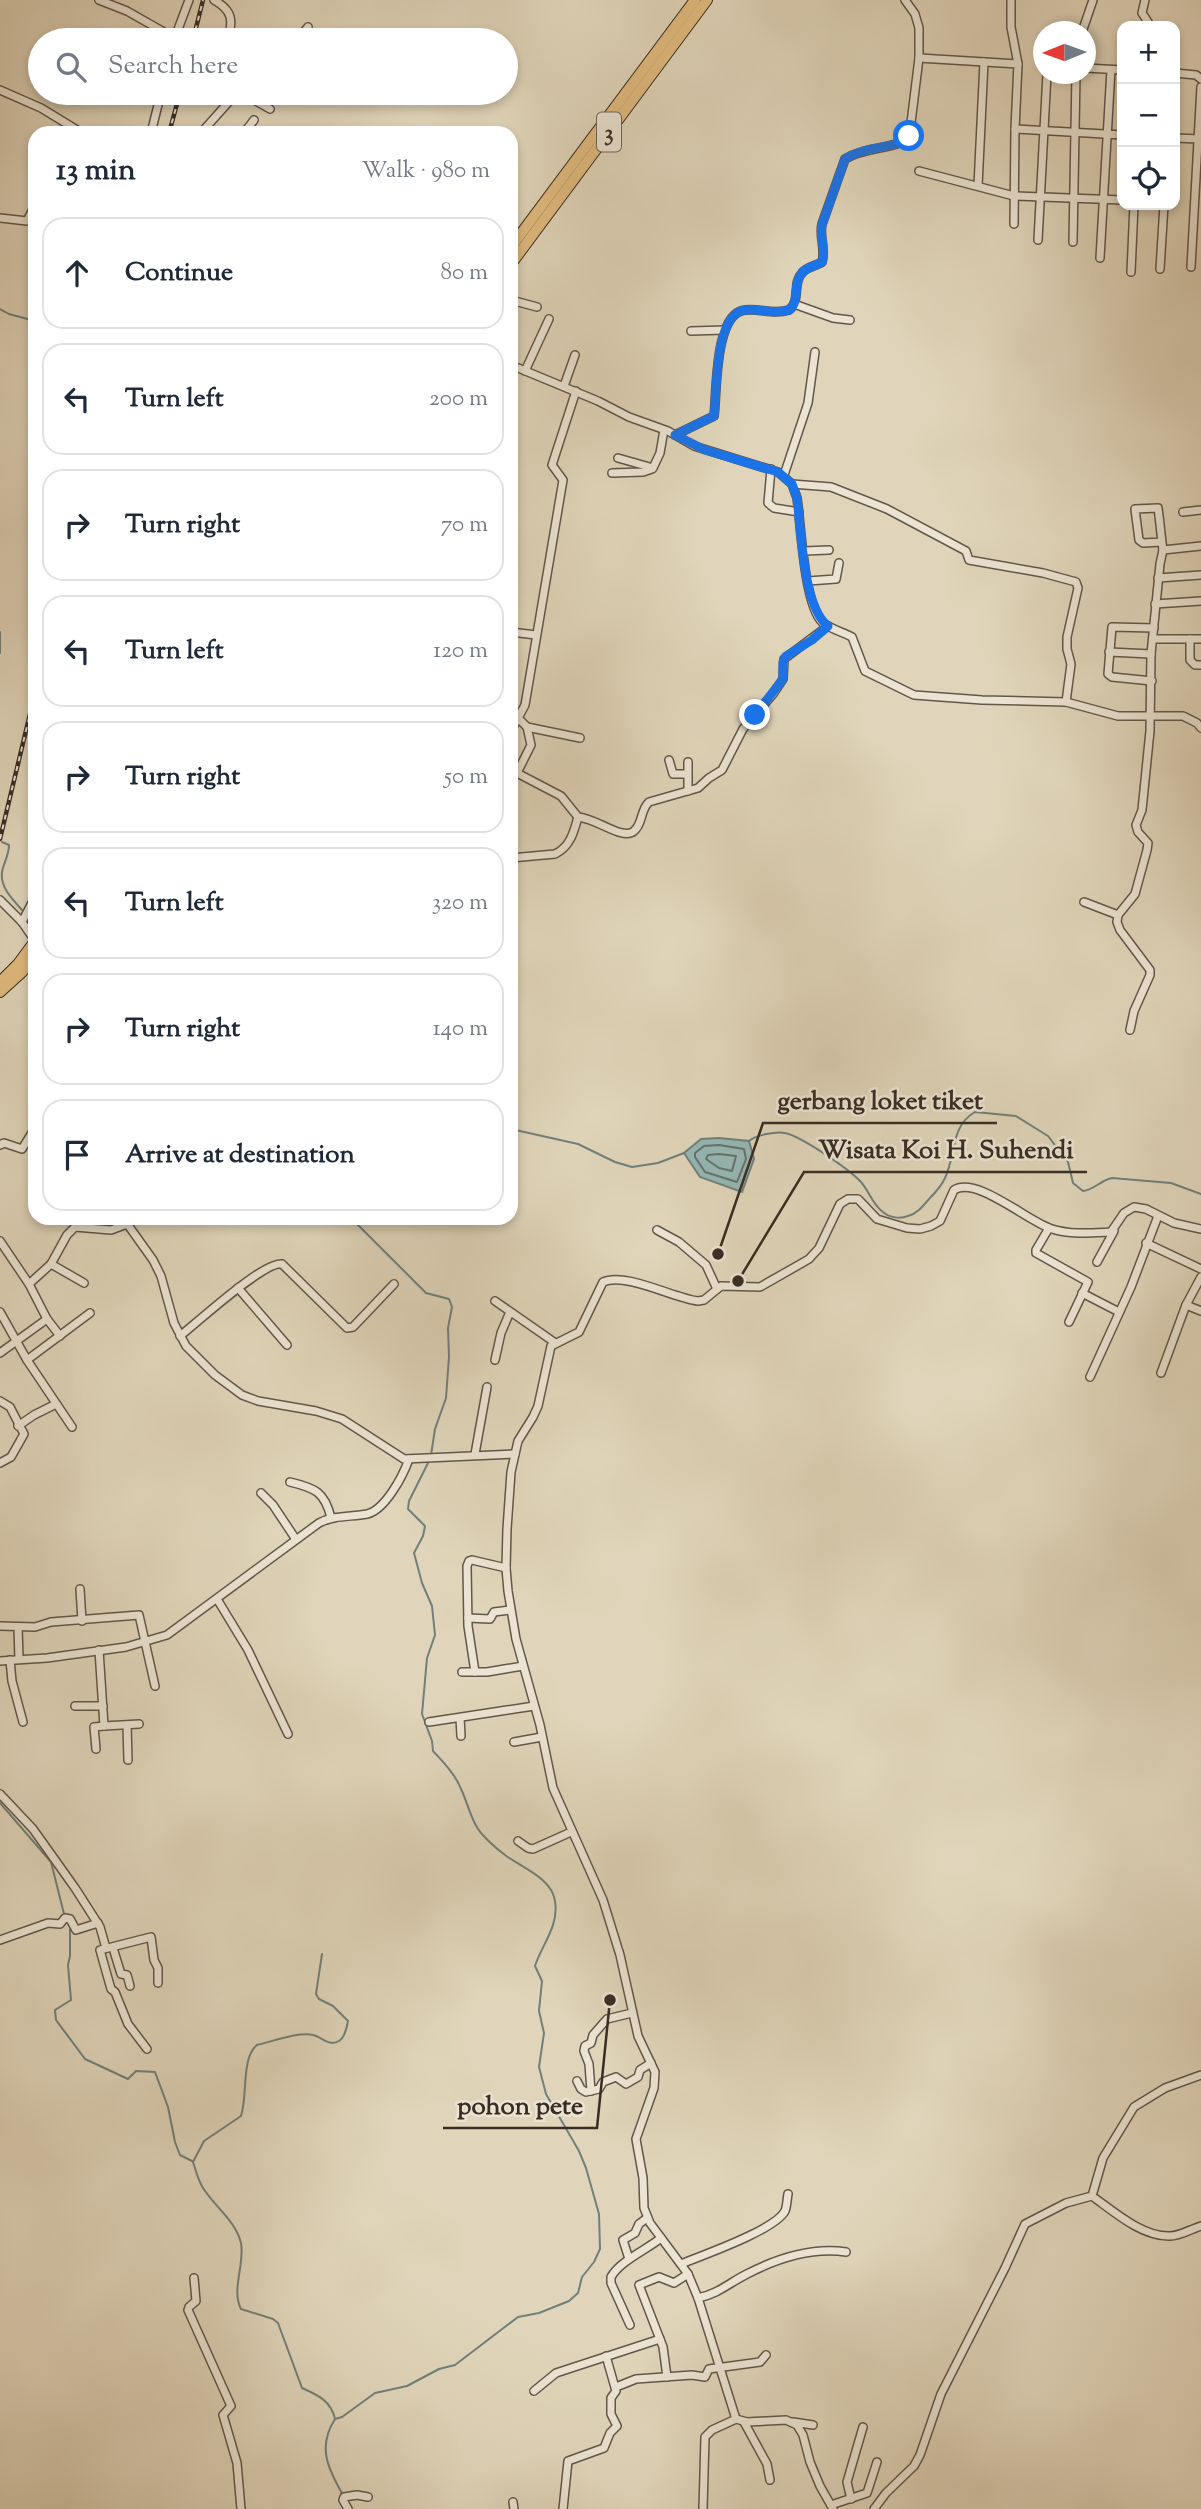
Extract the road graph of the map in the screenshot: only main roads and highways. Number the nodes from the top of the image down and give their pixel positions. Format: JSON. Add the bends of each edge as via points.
{"nodes":[{"id":1,"x":695,"y":0,"type":"edge"},
{"id":2,"x":707,"y":0,"type":"edge"},
{"id":3,"x":549,"y":205,"type":"junction"},
{"id":4,"x":518,"y":239,"type":"edge"},
{"id":5,"x":518,"y":253,"type":"edge"},
{"id":6,"x":28,"y":958,"type":"edge"},
{"id":7,"x":28,"y":962,"type":"edge"},
{"id":8,"x":0,"y":982,"type":"edge"},
{"id":9,"x":0,"y":992,"type":"edge"}],
"edges":[{"from":1,"to":3,"type":"main road","number":"3"},
{"from":2,"to":3,"type":"main road","number":"3"},
{"from":3,"to":4,"type":"main road","number":"3"},
{"from":3,"to":5,"type":"main road","number":"3"},
{"from":6,"to":8,"type":"main road"},
{"from":7,"to":9,"type":"main road"}]}
